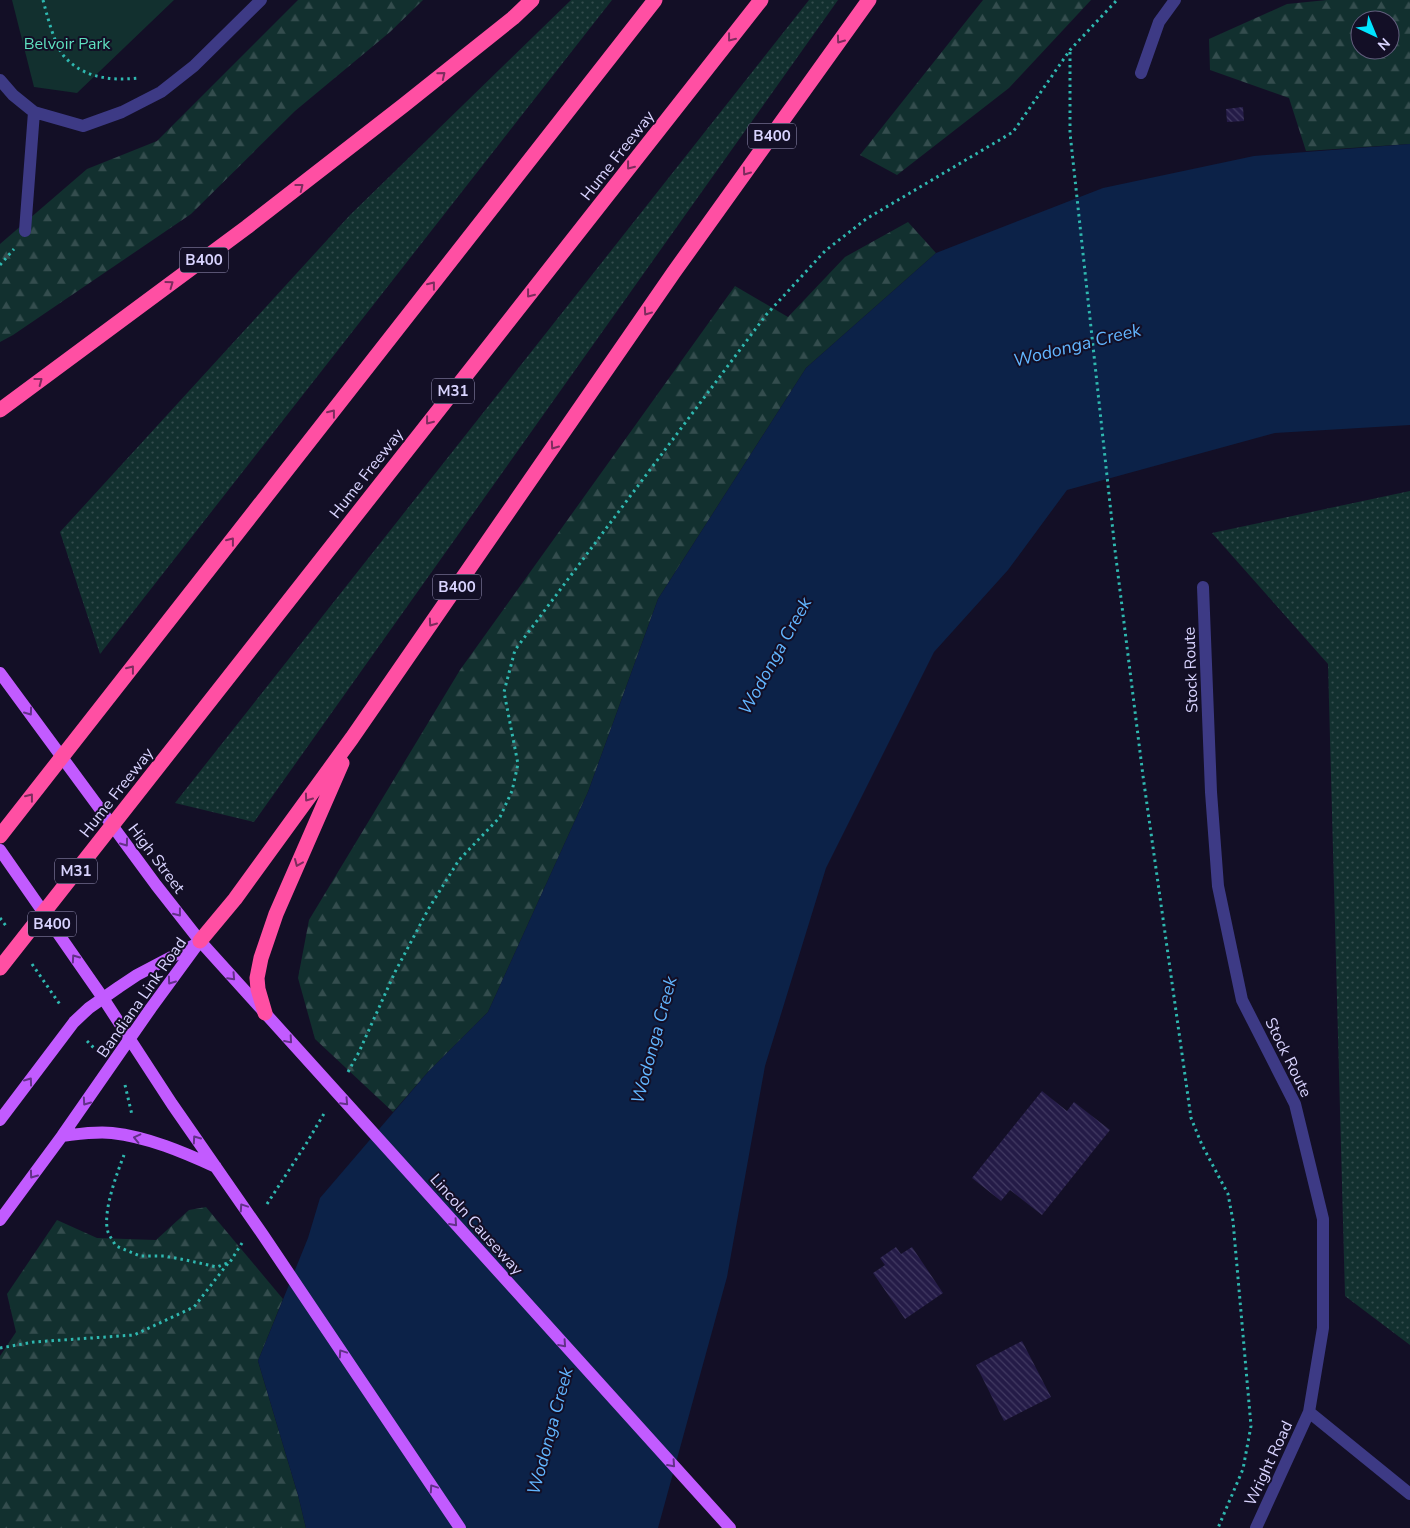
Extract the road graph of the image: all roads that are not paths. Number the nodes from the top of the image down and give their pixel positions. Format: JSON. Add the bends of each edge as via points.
{"nodes":[{"id":1,"x":261,"y":0,"type":"edge"},
{"id":2,"x":532,"y":0,"type":"edge"},
{"id":3,"x":655,"y":0,"type":"edge"},
{"id":4,"x":761,"y":0,"type":"edge"},
{"id":5,"x":869,"y":0,"type":"edge"},
{"id":6,"x":1175,"y":0,"type":"edge"},
{"id":7,"x":1141,"y":73,"type":"dead end"},
{"id":8,"x":0,"y":80,"type":"edge"},
{"id":9,"x":34,"y":112,"type":"junction"},
{"id":10,"x":25,"y":231,"type":"dead end"},
{"id":11,"x":0,"y":410,"type":"edge"},
{"id":12,"x":1203,"y":587,"type":"dead end"},
{"id":13,"x":0,"y":673,"type":"edge"},
{"id":14,"x":352,"y":738,"type":"junction"},
{"id":15,"x":0,"y":836,"type":"edge"},
{"id":16,"x":0,"y":850,"type":"edge"},
{"id":17,"x":200,"y":941,"type":"junction"},
{"id":18,"x":3,"y":964,"type":"edge"},
{"id":19,"x":103,"y":998,"type":"junction"},
{"id":20,"x":265,"y":1013,"type":"junction"},
{"id":21,"x":130,"y":1039,"type":"junction"},
{"id":22,"x":0,"y":1120,"type":"edge"},
{"id":23,"x":62,"y":1136,"type":"junction"},
{"id":24,"x":216,"y":1167,"type":"junction"},
{"id":25,"x":0,"y":1220,"type":"edge"},
{"id":26,"x":1309,"y":1412,"type":"junction"},
{"id":27,"x":1410,"y":1494,"type":"edge"},
{"id":28,"x":460,"y":1528,"type":"edge"},
{"id":29,"x":730,"y":1528,"type":"edge"},
{"id":30,"x":1256,"y":1528,"type":"edge"}],
"edges":[{"from":1,"to":9,"type":"street","via":[[194,66],[161,92],[122,112],[83,126]]},
{"from":11,"to":2,"type":"highway","number":"B400","one_way":true,"via":[[247,228],[404,106]]},
{"from":15,"to":3,"type":"highway","one_way":true},
{"from":4,"to":18,"type":"highway","name":"Hume Freeway","number":"M31","one_way":true},
{"from":5,"to":14,"type":"highway","number":"B400","one_way":true,"via":[[674,272]]},
{"from":6,"to":7,"type":"street","via":[[1159,22]]},
{"from":8,"to":9,"type":"street","via":[[12,95]]},
{"from":9,"to":10,"type":"street"},
{"from":12,"to":26,"type":"street","name":"Stock Route","via":[[1218,886],[1242,1000],[1295,1104],[1323,1219],[1323,1328]]},
{"from":13,"to":17,"type":"main road","name":"High Street","one_way":true},
{"from":14,"to":17,"type":"highway","number":"B400","one_way":true},
{"from":14,"to":20,"type":"highway","one_way":true,"via":[[276,914],[261,958],[258,989]]},
{"from":19,"to":16,"type":"main road","number":"B400","one_way":true},
{"from":17,"to":19,"type":"main road","name":"Bandiana Link Road","number":"B400","via":[[137,975]]},
{"from":17,"to":20,"type":"main road","name":"Lincoln Causeway","one_way":true},
{"from":17,"to":21,"type":"main road","name":"Bandiana Link Road","number":"B400","one_way":true},
{"from":19,"to":21,"type":"main road"},
{"from":22,"to":19,"type":"main road","name":"Bandiana Link Road","number":"B400","one_way":true,"via":[[65,1032]]},
{"from":20,"to":29,"type":"main road","name":"Lincoln Causeway","one_way":true},
{"from":21,"to":23,"type":"main road","name":"Bandiana Link Road","number":"B400","one_way":true},
{"from":24,"to":21,"type":"main road","one_way":true},
{"from":24,"to":23,"type":"main road","one_way":true,"via":[[129,1136],[103,1132]]},
{"from":23,"to":25,"type":"main road","name":"Bandiana Link Road","number":"B400","one_way":true},
{"from":28,"to":24,"type":"main road","one_way":true},
{"from":26,"to":27,"type":"street"},
{"from":26,"to":30,"type":"street","name":"Wright Road"}]}
